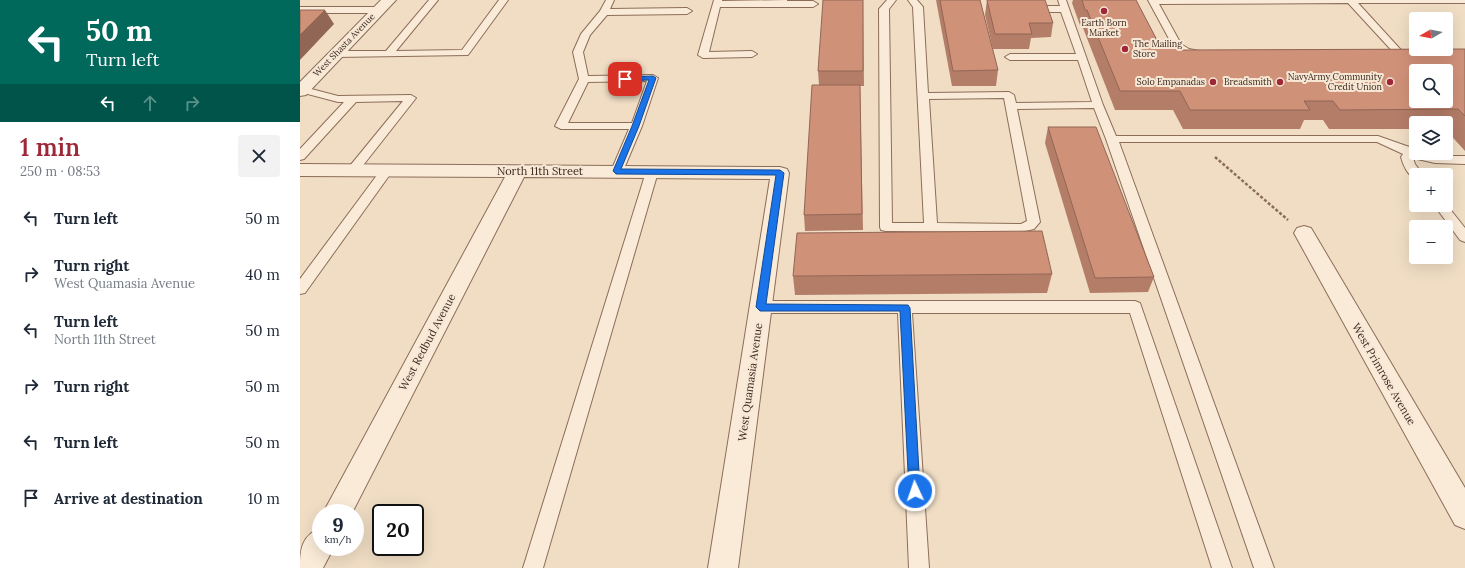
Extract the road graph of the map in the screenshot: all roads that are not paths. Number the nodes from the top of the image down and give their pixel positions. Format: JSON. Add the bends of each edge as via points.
{"nodes":[{"id":1,"x":434,"y":0,"type":"edge"},
{"id":2,"x":504,"y":0,"type":"edge"},
{"id":3,"x":610,"y":0,"type":"edge"},
{"id":4,"x":892,"y":0,"type":"edge"},
{"id":5,"x":912,"y":0,"type":"edge"},
{"id":6,"x":1004,"y":0,"type":"edge"},
{"id":7,"x":1152,"y":0,"type":"edge"},
{"id":8,"x":1351,"y":0,"type":"edge"},
{"id":9,"x":1465,"y":0,"type":"edge"},
{"id":10,"x":717,"y":2,"type":"edge"},
{"id":11,"x":783,"y":2,"type":"edge"},
{"id":12,"x":813,"y":4,"type":"dead end"},
{"id":13,"x":384,"y":5,"type":"edge"},
{"id":14,"x":1040,"y":5,"type":"edge"},
{"id":15,"x":1063,"y":5,"type":"edge"},
{"id":16,"x":300,"y":10,"type":"edge"},
{"id":17,"x":687,"y":11,"type":"dead end"},
{"id":18,"x":604,"y":12,"type":"junction"},
{"id":19,"x":1383,"y":52,"type":"edge"},
{"id":20,"x":336,"y":54,"type":"junction"},
{"id":21,"x":388,"y":54,"type":"junction"},
{"id":22,"x":752,"y":54,"type":"dead end"},
{"id":23,"x":1208,"y":54,"type":"edge"},
{"id":24,"x":1010,"y":57,"type":"dead end"},
{"id":25,"x":1082,"y":57,"type":"junction"},
{"id":26,"x":584,"y":79,"type":"junction"},
{"id":27,"x":303,"y":85,"type":"edge"},
{"id":28,"x":923,"y":96,"type":"junction"},
{"id":29,"x":352,"y":99,"type":"junction"},
{"id":30,"x":1098,"y":105,"type":"junction"},
{"id":31,"x":1012,"y":106,"type":"junction"},
{"id":32,"x":636,"y":126,"type":"junction"},
{"id":33,"x":1112,"y":139,"type":"junction"},
{"id":34,"x":1409,"y":151,"type":"edge"},
{"id":35,"x":1409,"y":154,"type":"edge"},
{"id":36,"x":300,"y":156,"type":"edge"},
{"id":37,"x":1453,"y":160,"type":"edge"},
{"id":38,"x":1465,"y":160,"type":"edge"},
{"id":39,"x":1412,"y":168,"type":"edge"},
{"id":40,"x":300,"y":170,"type":"edge"},
{"id":41,"x":353,"y":170,"type":"junction"},
{"id":42,"x":387,"y":170,"type":"junction"},
{"id":43,"x":518,"y":171,"type":"junction"},
{"id":44,"x":616,"y":171,"type":"junction"},
{"id":45,"x":652,"y":172,"type":"junction"},
{"id":46,"x":780,"y":173,"type":"joint"},
{"id":47,"x":1446,"y":212,"type":"edge"},
{"id":48,"x":931,"y":226,"type":"junction"},
{"id":49,"x":1304,"y":233,"type":"road end"},
{"id":50,"x":1465,"y":236,"type":"edge"},
{"id":51,"x":300,"y":289,"type":"edge"},
{"id":52,"x":760,"y":307,"type":"junction"},
{"id":53,"x":905,"y":308,"type":"junction"},
{"id":54,"x":342,"y":504,"type":"edge"},
{"id":55,"x":1465,"y":515,"type":"edge"},
{"id":56,"x":313,"y":556,"type":"edge"},
{"id":57,"x":307,"y":568,"type":"edge"},
{"id":58,"x":533,"y":568,"type":"edge"},
{"id":59,"x":723,"y":568,"type":"edge"},
{"id":60,"x":919,"y":568,"type":"edge"},
{"id":61,"x":1222,"y":568,"type":"edge"},
{"id":62,"x":1264,"y":568,"type":"edge"}],
"edges":[{"from":1,"to":21,"type":"lane"},
{"from":2,"to":21,"type":"lane","via":[[465,53]]},
{"from":3,"to":18,"type":"lane"},
{"from":4,"to":48,"type":"lane","via":[[884,9],[886,226]]},
{"from":5,"to":28,"type":"lane","via":[[918,7]]},
{"from":6,"to":14,"type":"lane","via":[[1006,9]]},
{"from":7,"to":8,"type":"lane"},
{"from":7,"to":23,"type":"lane","via":[[1180,49],[1194,54]]},
{"from":8,"to":9,"type":"lane"},
{"from":8,"to":19,"type":"lane","via":[[1402,52]]},
{"from":10,"to":11,"type":"lane"},
{"from":10,"to":22,"type":"lane","via":[[703,55]]},
{"from":11,"to":12,"type":"lane"},
{"from":13,"to":16,"type":"lane"},
{"from":13,"to":20,"type":"street","name":"West Shasta Avenue"},
{"from":14,"to":15,"type":"lane"},
{"from":15,"to":25,"type":"lane"},
{"from":17,"to":18,"type":"lane"},
{"from":18,"to":26,"type":"lane","via":[[586,34],[578,52]]},
{"from":20,"to":21,"type":"lane"},
{"from":20,"to":27,"type":"street","name":"West Shasta Avenue"},
{"from":24,"to":25,"type":"lane"},
{"from":25,"to":30,"type":"lane"},
{"from":26,"to":32,"type":"lane","via":[[653,78]]},
{"from":26,"to":32,"type":"lane","via":[[561,126]]},
{"from":27,"to":29,"type":"lane","via":[[338,99]]},
{"from":28,"to":31,"type":"lane","via":[[1009,95]]},
{"from":28,"to":48,"type":"lane"},
{"from":29,"to":36,"type":"lane"},
{"from":29,"to":41,"type":"lane","via":[[411,98]]},
{"from":30,"to":31,"type":"lane"},
{"from":30,"to":33,"type":"lane"},
{"from":31,"to":48,"type":"lane","via":[[1034,222],[1021,228]]},
{"from":32,"to":44,"type":"lane"},
{"from":33,"to":34,"type":"lane","via":[[1378,139]]},
{"from":33,"to":62,"type":"lane"},
{"from":35,"to":39,"type":"lane","via":[[1408,161]]},
{"from":37,"to":38,"type":"lane"},
{"from":40,"to":41,"type":"street","name":"North 11th Street"},
{"from":41,"to":42,"type":"street","name":"North 11th Street"},
{"from":42,"to":43,"type":"street","name":"North 11th Street"},
{"from":42,"to":51,"type":"lane"},
{"from":43,"to":44,"type":"street","name":"North 11th Street"},
{"from":43,"to":54,"type":"street","name":"West Redbud Avenue"},
{"from":44,"to":45,"type":"street","name":"North 11th Street"},
{"from":45,"to":46,"type":"street","name":"North 11th Street"},
{"from":45,"to":58,"type":"lane"},
{"from":46,"to":52,"type":"street","name":"West Quamasia Avenue"},
{"from":47,"to":50,"type":"lane"},
{"from":49,"to":55,"type":"street","name":"West Primrose Avenue"},
{"from":52,"to":53,"type":"lane"},
{"from":52,"to":59,"type":"street","name":"West Quamasia Avenue"},
{"from":53,"to":60,"type":"lane"},
{"from":53,"to":61,"type":"lane","via":[[1135,307]]},
{"from":56,"to":57,"type":"street"}]}
